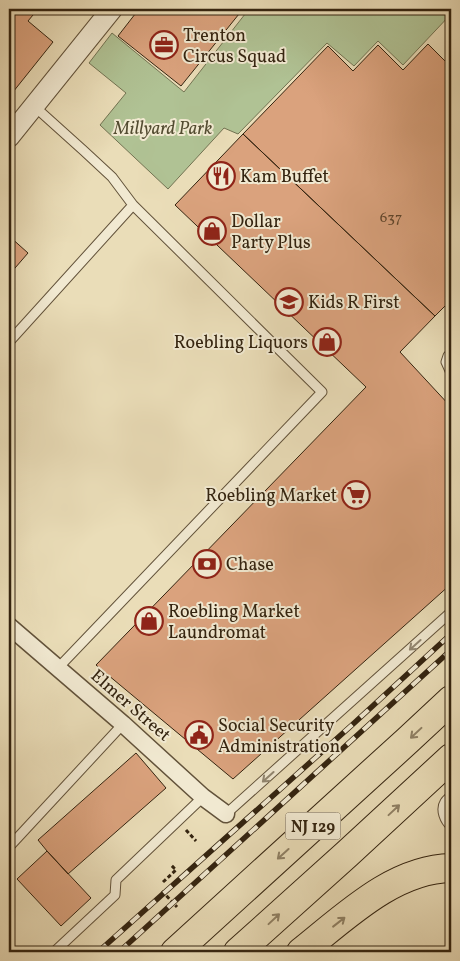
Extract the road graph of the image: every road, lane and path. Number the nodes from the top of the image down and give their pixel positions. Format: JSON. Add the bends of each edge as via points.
{"nodes":[{"id":1,"x":112,"y":9,"type":"edge"},
{"id":2,"x":34,"y":106,"type":"junction"},
{"id":3,"x":9,"y":137,"type":"edge"},
{"id":4,"x":133,"y":205,"type":"junction"},
{"id":5,"x":9,"y":342,"type":"edge"},
{"id":6,"x":451,"y":353,"type":"edge"},
{"id":7,"x":451,"y":373,"type":"edge"},
{"id":8,"x":451,"y":612,"type":"edge"},
{"id":9,"x":9,"y":626,"type":"edge"},
{"id":10,"x":58,"y":668,"type":"junction"},
{"id":11,"x":451,"y":700,"type":"edge"},
{"id":12,"x":123,"y":724,"type":"junction"},
{"id":13,"x":451,"y":758,"type":"edge"},
{"id":14,"x":203,"y":796,"type":"junction"},
{"id":15,"x":451,"y":796,"type":"edge"},
{"id":16,"x":226,"y":814,"type":"joint"},
{"id":17,"x":451,"y":826,"type":"edge"},
{"id":18,"x":9,"y":847,"type":"edge"},
{"id":19,"x":171,"y":864,"type":"dead end"},
{"id":20,"x":451,"y":868,"type":"edge"},
{"id":21,"x":164,"y":882,"type":"dead end"},
{"id":22,"x":162,"y":891,"type":"dead end"},
{"id":23,"x":177,"y":908,"type":"dead end"},
{"id":24,"x":54,"y":952,"type":"edge"},
{"id":25,"x":174,"y":952,"type":"edge"},
{"id":26,"x":238,"y":952,"type":"edge"},
{"id":27,"x":301,"y":952,"type":"edge"}],
"edges":[{"from":1,"to":2,"type":"street"},
{"from":2,"to":3,"type":"street"},
{"from":2,"to":4,"type":"lane","via":[[112,178]]},
{"from":4,"to":5,"type":"lane"},
{"from":4,"to":10,"type":"lane","via":[[322,392]]},
{"from":6,"to":7,"type":"lane","via":[[446,362]]},
{"from":8,"to":16,"type":"lane","one_way":true},
{"from":9,"to":10,"type":"street","name":"Elmer Street"},
{"from":10,"to":12,"type":"street","name":"Elmer Street"},
{"from":11,"to":25,"type":"highway","number":"NJ 129","one_way":true},
{"from":12,"to":14,"type":"street","name":"Elmer Street"},
{"from":12,"to":18,"type":"lane"},
{"from":26,"to":13,"type":"highway","number":"NJ 129","one_way":true},
{"from":14,"to":16,"type":"street","name":"Elmer Street"},
{"from":14,"to":24,"type":"lane","via":[[116,880],[115,895]]},
{"from":15,"to":17,"type":"lane","via":[[444,803],[443,812]]},
{"from":19,"to":21,"type":"path","via":[[176,870]]},
{"from":27,"to":20,"type":"highway","one_way":true,"via":[[391,884],[419,872]]},
{"from":22,"to":23,"type":"path"}]}
